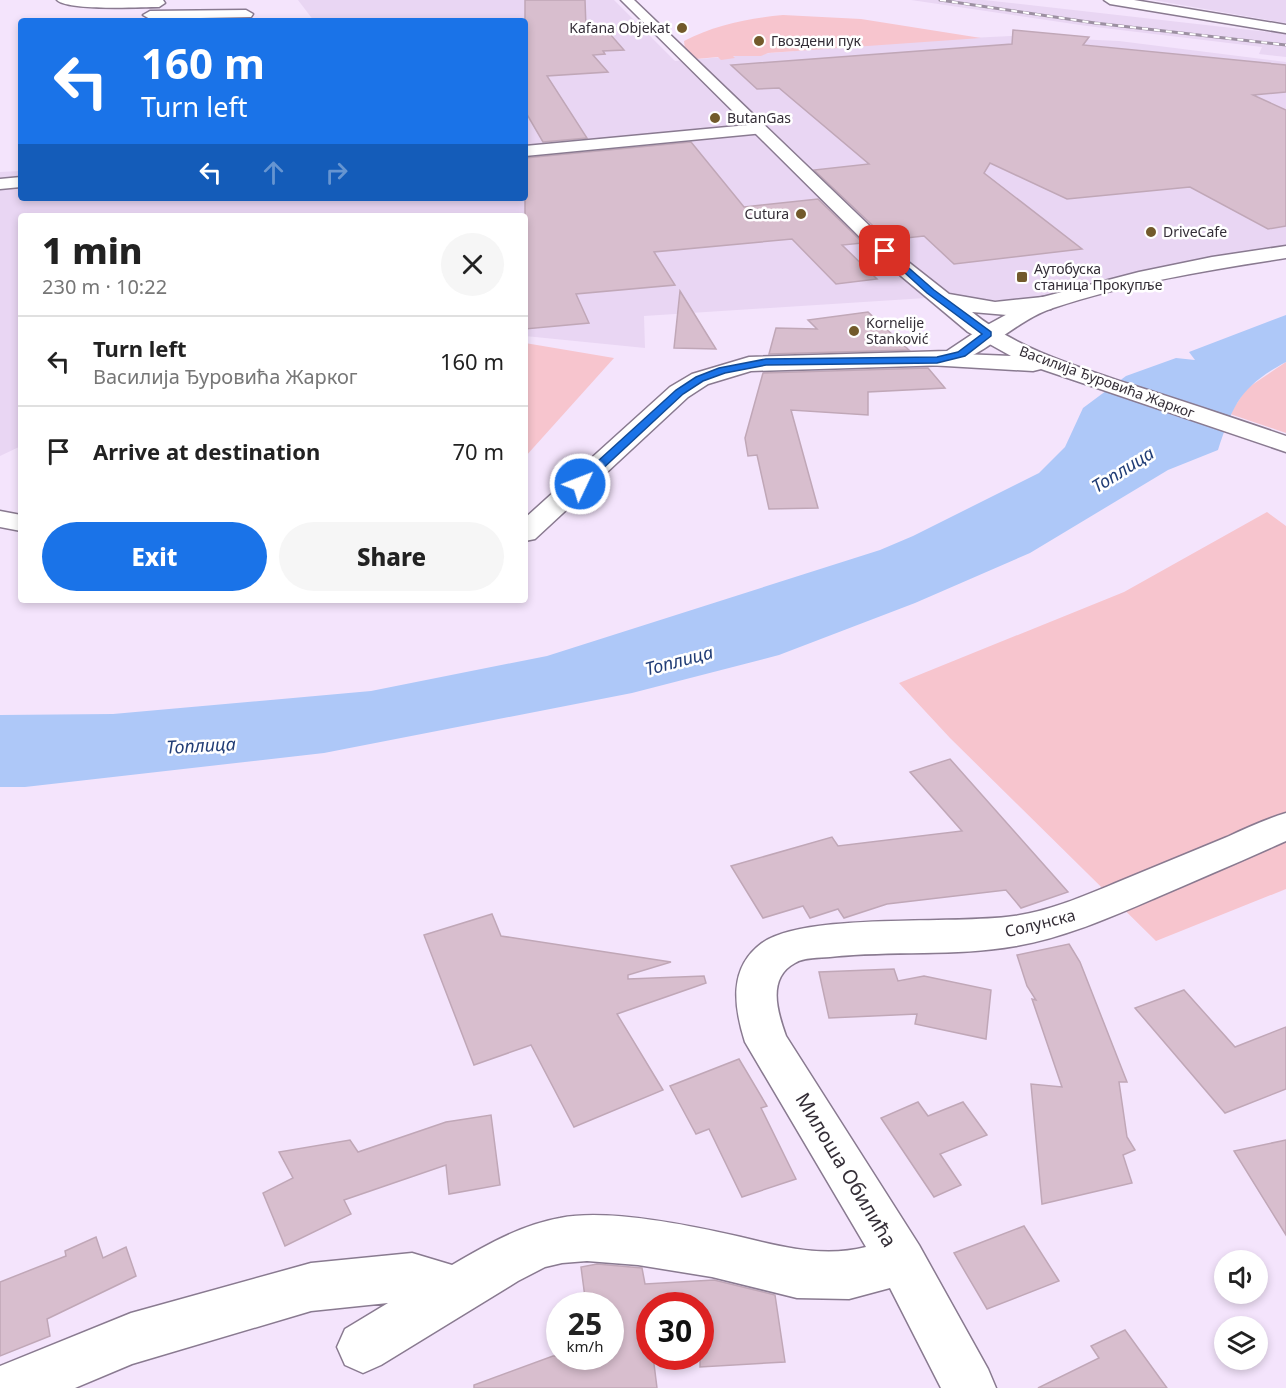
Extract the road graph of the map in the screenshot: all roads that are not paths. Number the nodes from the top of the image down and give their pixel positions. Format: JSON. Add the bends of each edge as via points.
{"nodes":[{"id":1,"x":63,"y":0,"type":"edge"},
{"id":2,"x":190,"y":0,"type":"edge"},
{"id":3,"x":627,"y":0,"type":"edge"},
{"id":4,"x":1110,"y":0,"type":"edge"},
{"id":5,"x":91,"y":3,"type":"junction"},
{"id":6,"x":159,"y":3,"type":"junction"},
{"id":7,"x":246,"y":14,"type":"dead end"},
{"id":8,"x":102,"y":18,"type":"edge"},
{"id":9,"x":150,"y":18,"type":"edge"},
{"id":10,"x":1286,"y":29,"type":"edge"},
{"id":11,"x":759,"y":129,"type":"junction"},
{"id":12,"x":528,"y":151,"type":"edge"},
{"id":13,"x":18,"y":166,"type":"edge"},
{"id":14,"x":0,"y":167,"type":"edge"},
{"id":15,"x":18,"y":182,"type":"edge"},
{"id":16,"x":0,"y":184,"type":"edge"},
{"id":17,"x":1286,"y":252,"type":"edge"},
{"id":18,"x":935,"y":295,"type":"junction"},
{"id":19,"x":1040,"y":321,"type":"junction"},
{"id":20,"x":988,"y":334,"type":"junction"},
{"id":21,"x":937,"y":360,"type":"junction"},
{"id":22,"x":1058,"y":367,"type":"junction"},
{"id":23,"x":1286,"y":444,"type":"edge"},
{"id":24,"x":0,"y":519,"type":"edge"},
{"id":25,"x":18,"y":523,"type":"edge"},
{"id":26,"x":528,"y":530,"type":"edge"},
{"id":27,"x":1286,"y":826,"type":"edge"},
{"id":28,"x":778,"y":953,"type":"joint"},
{"id":29,"x":902,"y":1261,"type":"junction"},
{"id":30,"x":454,"y":1290,"type":"junction"},
{"id":31,"x":363,"y":1347,"type":"dead end"},
{"id":32,"x":11,"y":1388,"type":"edge"},
{"id":33,"x":969,"y":1388,"type":"edge"}],
"edges":[{"from":1,"to":5,"type":"street"},
{"from":2,"to":6,"type":"street"},
{"from":3,"to":11,"type":"street","name":"Василија Ђуровића Жарког"},
{"from":4,"to":10,"type":"street"},
{"from":5,"to":6,"type":"street"},
{"from":5,"to":8,"type":"street","via":[[90,8]]},
{"from":6,"to":9,"type":"street"},
{"from":7,"to":9,"type":"street"},
{"from":11,"to":12,"type":"street"},
{"from":11,"to":18,"type":"street","name":"Василија Ђуровића Жарког"},
{"from":13,"to":14,"type":"street"},
{"from":15,"to":16,"type":"street"},
{"from":17,"to":19,"type":"street","via":[[1139,278]]},
{"from":18,"to":19,"type":"street","via":[[985,308],[1016,309]]},
{"from":18,"to":20,"type":"street","name":"Василија Ђуровића Жарког"},
{"from":19,"to":20,"type":"street"},
{"from":19,"to":22,"type":"street"},
{"from":20,"to":21,"type":"street","via":[[962,354]]},
{"from":20,"to":22,"type":"street","name":"Василија Ђуровића Жарког"},
{"from":21,"to":22,"type":"street"},
{"from":21,"to":26,"type":"street","via":[[766,362],[737,366],[700,379],[668,401]]},
{"from":22,"to":23,"type":"street","name":"Василија Ђуровића Жарког"},
{"from":24,"to":25,"type":"street"},
{"from":27,"to":28,"type":"street","name":"Солунска","via":[[1119,898],[1045,924],[986,934],[836,940]]},
{"from":28,"to":29,"type":"street","name":"Милоша Обилића","via":[[764,965],[755,985],[754,996],[767,1042]]},
{"from":29,"to":30,"type":"street","via":[[849,1275],[797,1274],[660,1245],[587,1238],[538,1246]]},
{"from":29,"to":33,"type":"street","name":"Милоша Обилића"},
{"from":30,"to":31,"type":"street"},
{"from":30,"to":32,"type":"street","via":[[412,1277],[311,1287],[130,1340]]}]}
